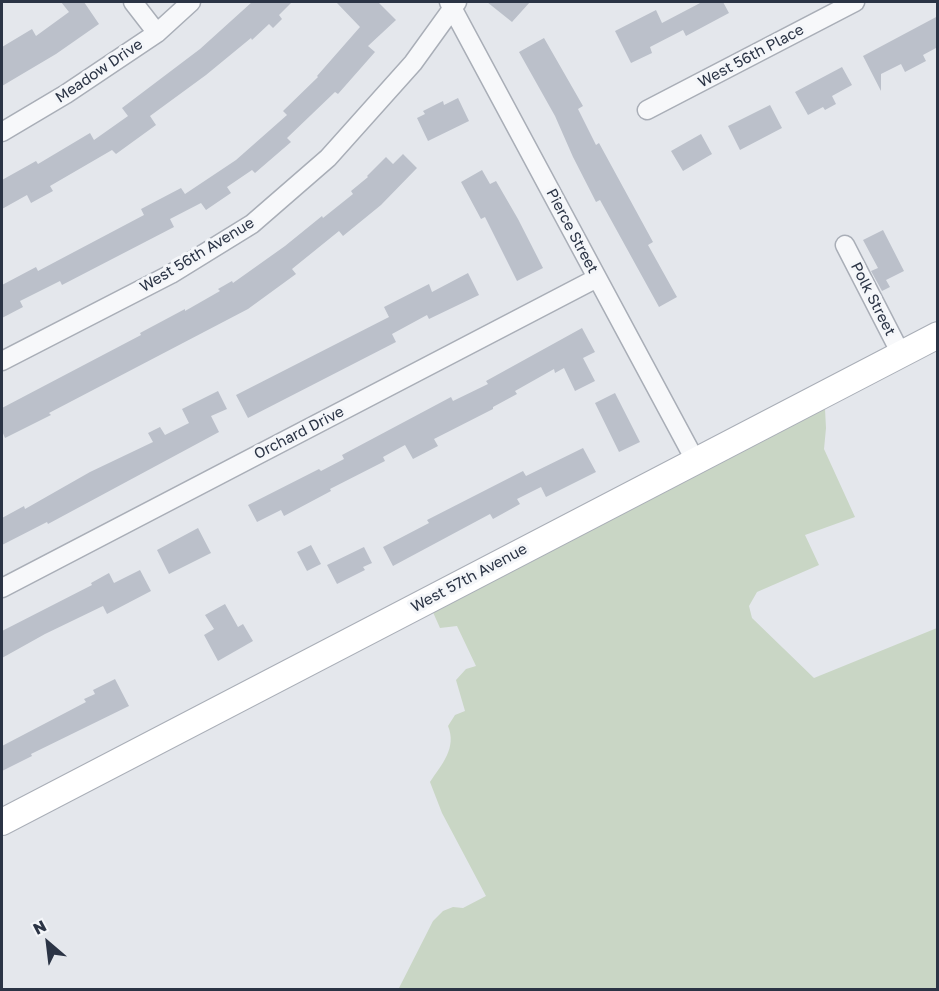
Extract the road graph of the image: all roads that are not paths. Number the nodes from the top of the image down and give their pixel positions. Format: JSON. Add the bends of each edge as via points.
{"nodes":[{"id":1,"x":133,"y":2,"type":"edge"},
{"id":2,"x":191,"y":2,"type":"edge"},
{"id":3,"x":855,"y":2,"type":"edge"},
{"id":4,"x":453,"y":4,"type":"edge"},
{"id":5,"x":157,"y":33,"type":"junction"},
{"id":6,"x":647,"y":110,"type":"dead end"},
{"id":7,"x":2,"y":132,"type":"edge"},
{"id":8,"x":845,"y":245,"type":"dead end"},
{"id":9,"x":597,"y":278,"type":"junction"},
{"id":10,"x":938,"y":335,"type":"edge"},
{"id":11,"x":901,"y":354,"type":"junction"},
{"id":12,"x":2,"y":361,"type":"edge"},
{"id":13,"x":695,"y":460,"type":"junction"},
{"id":14,"x":2,"y":588,"type":"edge"},
{"id":15,"x":2,"y":822,"type":"edge"}],
"edges":[{"from":1,"to":5,"type":"street"},
{"from":2,"to":5,"type":"street","name":"Meadow Drive"},
{"from":3,"to":6,"type":"street","name":"West 56th Place"},
{"from":4,"to":9,"type":"street","name":"Pierce Street"},
{"from":4,"to":12,"type":"street","name":"West 56th Avenue","via":[[413,63],[328,158],[252,224],[171,274]]},
{"from":5,"to":7,"type":"street","name":"Meadow Drive"},
{"from":8,"to":11,"type":"street","name":"Polk Street"},
{"from":9,"to":13,"type":"street","name":"Pierce Street"},
{"from":9,"to":14,"type":"street","name":"Orchard Drive"},
{"from":10,"to":11,"type":"street","name":"West 57th Avenue"},
{"from":11,"to":13,"type":"street","name":"West 57th Avenue"},
{"from":13,"to":15,"type":"street","name":"West 57th Avenue"}]}
